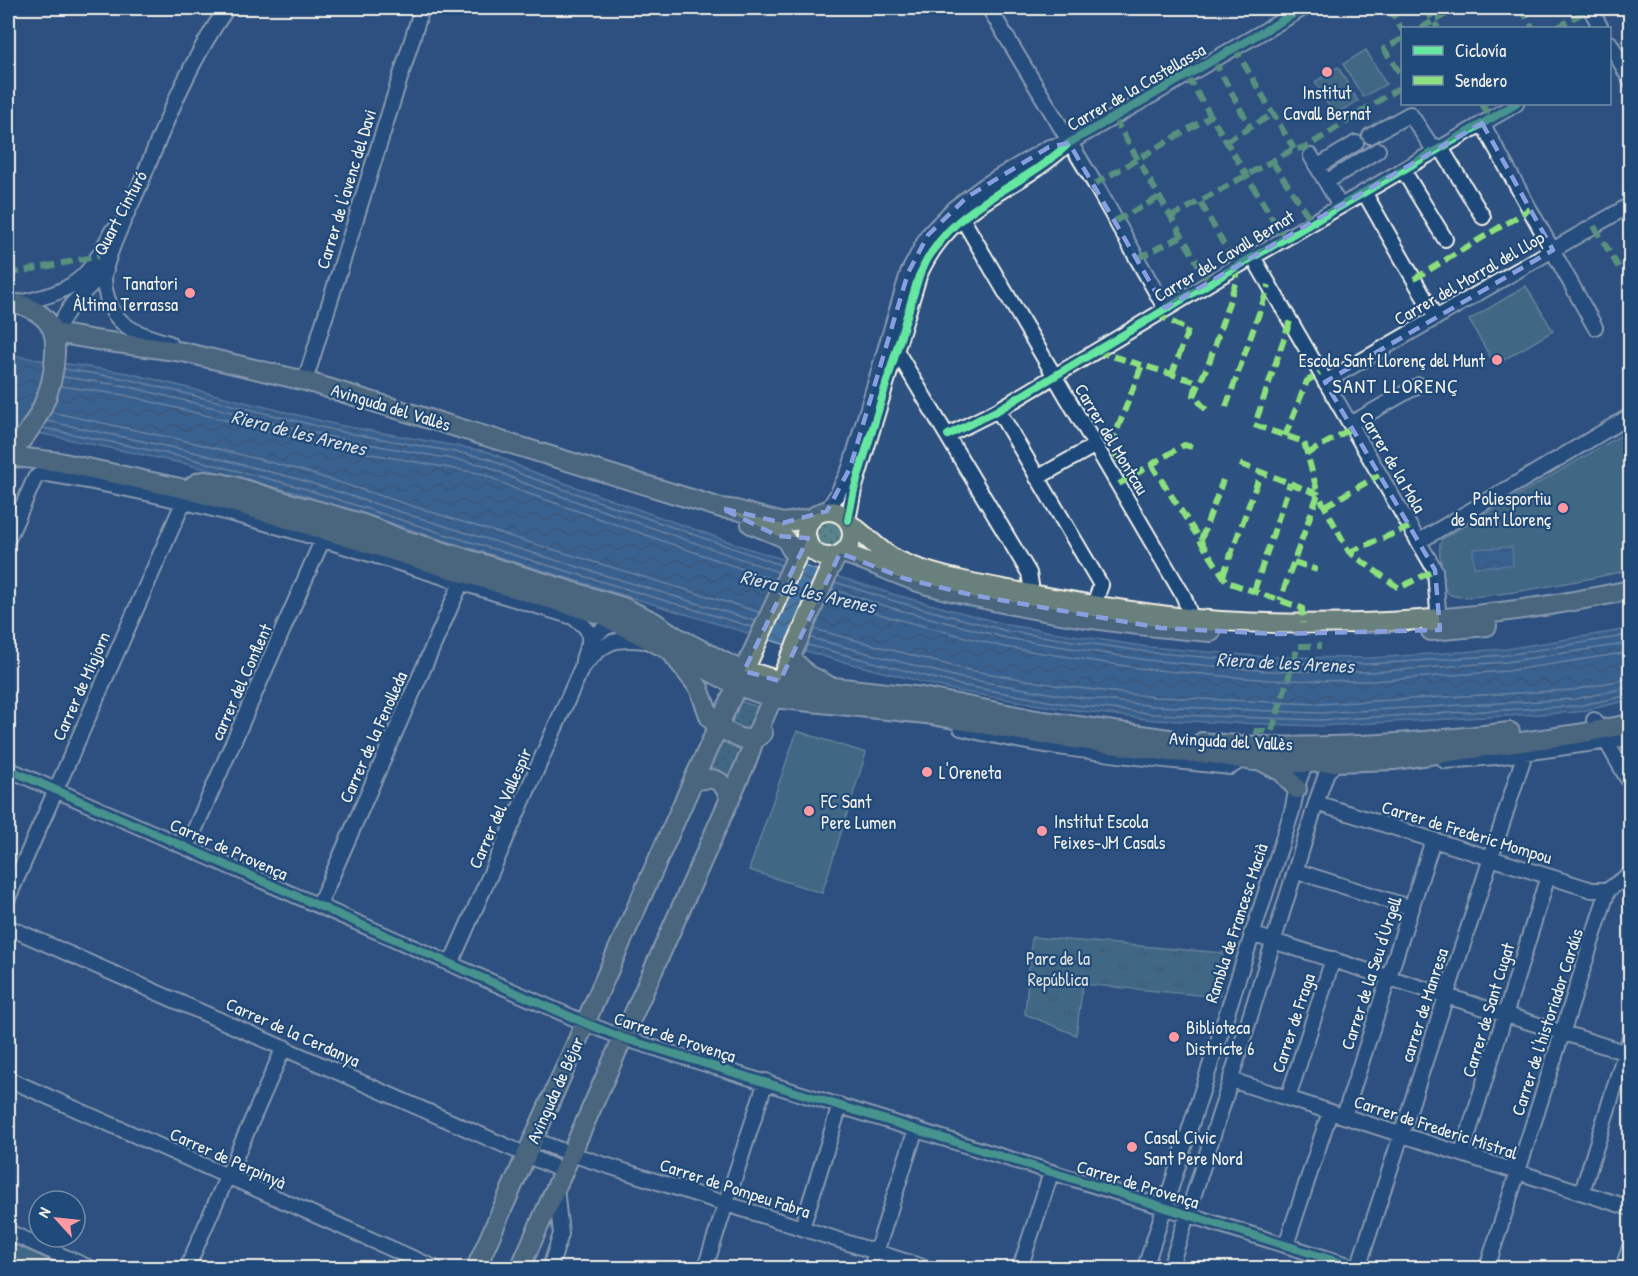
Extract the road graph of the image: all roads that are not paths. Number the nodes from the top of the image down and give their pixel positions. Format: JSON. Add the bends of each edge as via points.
{"nodes":[{"id":1,"x":227,"y":8,"type":"edge"},
{"id":2,"x":422,"y":8,"type":"edge"},
{"id":3,"x":989,"y":8,"type":"edge"},
{"id":4,"x":1304,"y":8,"type":"edge"},
{"id":5,"x":1590,"y":8,"type":"edge"},
{"id":6,"x":1600,"y":27,"type":"edge"},
{"id":7,"x":1611,"y":48,"type":"edge"},
{"id":8,"x":1630,"y":81,"type":"edge"},
{"id":9,"x":1514,"y":105,"type":"edge"},
{"id":10,"x":1482,"y":123,"type":"junction"},
{"id":11,"x":1370,"y":136,"type":"dead end"},
{"id":12,"x":1070,"y":143,"type":"junction"},
{"id":13,"x":1356,"y":143,"type":"dead end"},
{"id":14,"x":1441,"y":148,"type":"junction"},
{"id":15,"x":153,"y":149,"type":"junction"},
{"id":16,"x":1378,"y":150,"type":"dead end"},
{"id":17,"x":1403,"y":170,"type":"junction"},
{"id":18,"x":1326,"y":182,"type":"junction"},
{"id":19,"x":1364,"y":192,"type":"junction"},
{"id":20,"x":1630,"y":205,"type":"edge"},
{"id":21,"x":1340,"y":206,"type":"junction"},
{"id":22,"x":1483,"y":217,"type":"dead end"},
{"id":23,"x":962,"y":218,"type":"junction"},
{"id":24,"x":1445,"y":240,"type":"dead end"},
{"id":25,"x":1553,"y":250,"type":"junction"},
{"id":26,"x":1253,"y":257,"type":"junction"},
{"id":27,"x":106,"y":270,"type":"junction"},
{"id":28,"x":13,"y":304,"type":"edge"},
{"id":29,"x":1165,"y":308,"type":"junction"},
{"id":30,"x":1436,"y":318,"type":"junction"},
{"id":31,"x":1595,"y":327,"type":"dead end"},
{"id":32,"x":55,"y":336,"type":"junction"},
{"id":33,"x":896,"y":350,"type":"junction"},
{"id":34,"x":183,"y":352,"type":"junction"},
{"id":35,"x":1053,"y":375,"type":"junction"},
{"id":36,"x":305,"y":381,"type":"junction"},
{"id":37,"x":1325,"y":382,"type":"junction"},
{"id":38,"x":1419,"y":385,"type":"dead end"},
{"id":39,"x":998,"y":410,"type":"junction"},
{"id":40,"x":1630,"y":416,"type":"edge"},
{"id":41,"x":1350,"y":424,"type":"junction"},
{"id":42,"x":948,"y":435,"type":"junction"},
{"id":43,"x":1094,"y":446,"type":"junction"},
{"id":44,"x":12,"y":451,"type":"edge"},
{"id":45,"x":1037,"y":478,"type":"junction"},
{"id":46,"x":259,"y":494,"type":"junction"},
{"id":47,"x":186,"y":496,"type":"junction"},
{"id":48,"x":721,"y":508,"type":"junction"},
{"id":49,"x":849,"y":522,"type":"junction"},
{"id":50,"x":813,"y":526,"type":"junction"},
{"id":51,"x":325,"y":536,"type":"junction"},
{"id":52,"x":396,"y":537,"type":"junction"},
{"id":53,"x":785,"y":538,"type":"junction"},
{"id":54,"x":8,"y":539,"type":"edge"},
{"id":55,"x":1418,"y":542,"type":"junction"},
{"id":56,"x":795,"y":559,"type":"junction"},
{"id":57,"x":895,"y":559,"type":"junction"},
{"id":58,"x":836,"y":560,"type":"junction"},
{"id":59,"x":460,"y":583,"type":"junction"},
{"id":60,"x":1031,"y":585,"type":"junction"},
{"id":61,"x":1630,"y":590,"type":"edge"},
{"id":62,"x":1097,"y":596,"type":"junction"},
{"id":63,"x":1630,"y":602,"type":"edge"},
{"id":64,"x":1189,"y":612,"type":"junction"},
{"id":65,"x":573,"y":617,"type":"junction"},
{"id":66,"x":1439,"y":625,"type":"junction"},
{"id":67,"x":619,"y":626,"type":"junction"},
{"id":68,"x":589,"y":642,"type":"junction"},
{"id":69,"x":757,"y":642,"type":"junction"},
{"id":70,"x":667,"y":643,"type":"junction"},
{"id":71,"x":714,"y":657,"type":"junction"},
{"id":72,"x":790,"y":657,"type":"junction"},
{"id":73,"x":582,"y":667,"type":"junction"},
{"id":74,"x":740,"y":678,"type":"junction"},
{"id":75,"x":833,"y":688,"type":"junction"},
{"id":76,"x":776,"y":689,"type":"junction"},
{"id":77,"x":811,"y":702,"type":"junction"},
{"id":78,"x":1630,"y":712,"type":"edge"},
{"id":79,"x":714,"y":722,"type":"junction"},
{"id":80,"x":1630,"y":724,"type":"edge"},
{"id":81,"x":1600,"y":730,"type":"junction"},
{"id":82,"x":760,"y":736,"type":"junction"},
{"id":83,"x":1630,"y":738,"type":"edge"},
{"id":84,"x":1525,"y":753,"type":"junction"},
{"id":85,"x":1339,"y":754,"type":"junction"},
{"id":86,"x":1252,"y":760,"type":"junction"},
{"id":87,"x":1394,"y":760,"type":"junction"},
{"id":88,"x":1306,"y":763,"type":"junction"},
{"id":89,"x":8,"y":769,"type":"edge"},
{"id":90,"x":693,"y":781,"type":"junction"},
{"id":91,"x":1630,"y":783,"type":"edge"},
{"id":92,"x":1297,"y":789,"type":"junction"},
{"id":93,"x":55,"y":790,"type":"junction"},
{"id":94,"x":730,"y":800,"type":"junction"},
{"id":95,"x":1316,"y":803,"type":"junction"},
{"id":96,"x":1432,"y":840,"type":"junction"},
{"id":97,"x":187,"y":848,"type":"junction"},
{"id":98,"x":1491,"y":858,"type":"junction"},
{"id":99,"x":1296,"y":871,"type":"junction"},
{"id":100,"x":1630,"y":874,"type":"edge"},
{"id":101,"x":1548,"y":876,"type":"junction"},
{"id":102,"x":1608,"y":890,"type":"junction"},
{"id":103,"x":8,"y":897,"type":"edge"},
{"id":104,"x":319,"y":905,"type":"junction"},
{"id":105,"x":1412,"y":908,"type":"junction"},
{"id":106,"x":8,"y":927,"type":"edge"},
{"id":107,"x":1251,"y":934,"type":"junction"},
{"id":108,"x":1275,"y":941,"type":"junction"},
{"id":109,"x":1333,"y":959,"type":"junction"},
{"id":110,"x":451,"y":963,"type":"junction"},
{"id":111,"x":1389,"y":977,"type":"junction"},
{"id":112,"x":1446,"y":995,"type":"junction"},
{"id":113,"x":1505,"y":1014,"type":"junction"},
{"id":114,"x":585,"y":1023,"type":"junction"},
{"id":115,"x":1563,"y":1032,"type":"junction"},
{"id":116,"x":1630,"y":1037,"type":"edge"},
{"id":117,"x":623,"y":1038,"type":"junction"},
{"id":118,"x":284,"y":1047,"type":"junction"},
{"id":119,"x":1628,"y":1053,"type":"edge"},
{"id":120,"x":8,"y":1078,"type":"edge"},
{"id":121,"x":1231,"y":1080,"type":"junction"},
{"id":122,"x":766,"y":1082,"type":"junction"},
{"id":123,"x":1288,"y":1098,"type":"junction"},
{"id":124,"x":840,"y":1105,"type":"junction"},
{"id":125,"x":1330,"y":1112,"type":"junction"},
{"id":126,"x":1344,"y":1116,"type":"junction"},
{"id":127,"x":916,"y":1129,"type":"junction"},
{"id":128,"x":1401,"y":1134,"type":"junction"},
{"id":129,"x":530,"y":1147,"type":"junction"},
{"id":130,"x":1462,"y":1154,"type":"junction"},
{"id":131,"x":567,"y":1163,"type":"junction"},
{"id":132,"x":1518,"y":1172,"type":"junction"},
{"id":133,"x":1051,"y":1173,"type":"junction"},
{"id":134,"x":228,"y":1178,"type":"junction"},
{"id":135,"x":556,"y":1188,"type":"junction"},
{"id":136,"x":1582,"y":1192,"type":"junction"},
{"id":137,"x":726,"y":1203,"type":"junction"},
{"id":138,"x":1164,"y":1207,"type":"junction"},
{"id":139,"x":1630,"y":1208,"type":"edge"},
{"id":140,"x":1188,"y":1214,"type":"junction"},
{"id":141,"x":802,"y":1228,"type":"junction"},
{"id":142,"x":8,"y":1232,"type":"edge"},
{"id":143,"x":1286,"y":1245,"type":"junction"},
{"id":144,"x":1630,"y":1247,"type":"edge"},
{"id":145,"x":876,"y":1253,"type":"junction"},
{"id":146,"x":1358,"y":1268,"type":"edge"},
{"id":147,"x":90,"y":1269,"type":"edge"},
{"id":148,"x":188,"y":1269,"type":"edge"},
{"id":149,"x":435,"y":1269,"type":"edge"},
{"id":150,"x":476,"y":1269,"type":"edge"},
{"id":151,"x":520,"y":1269,"type":"edge"},
{"id":152,"x":550,"y":1269,"type":"edge"},
{"id":153,"x":705,"y":1269,"type":"edge"},
{"id":154,"x":871,"y":1269,"type":"edge"},
{"id":155,"x":926,"y":1269,"type":"edge"},
{"id":156,"x":1020,"y":1269,"type":"edge"},
{"id":157,"x":1145,"y":1269,"type":"edge"},
{"id":158,"x":1170,"y":1269,"type":"edge"},
{"id":159,"x":1487,"y":1269,"type":"edge"},
{"id":160,"x":1623,"y":1269,"type":"edge"}],
"edges":[{"from":1,"to":15,"type":"street","via":[[188,72]]},
{"from":2,"to":36,"type":"street","name":"Carrer de l'avenc del Davi"},
{"from":3,"to":12,"type":"street"},
{"from":4,"to":12,"type":"street","name":"Carrer de la Castellassa"},
{"from":5,"to":6,"type":"street"},
{"from":7,"to":8,"type":"street"},
{"from":9,"to":10,"type":"street","name":"Carrer del Cavall Bernat"},
{"from":10,"to":14,"type":"street","name":"Carrer del Cavall Bernat"},
{"from":10,"to":25,"type":"street"},
{"from":11,"to":14,"type":"street","via":[[1410,114],[1430,144]]},
{"from":12,"to":23,"type":"street","name":"Carrer de la Castellassa"},
{"from":12,"to":29,"type":"street"},
{"from":12,"to":50,"type":"street","name":"Carrer de la Castellassa","via":[[1049,147],[985,185],[940,220],[928,235],[908,273],[849,468],[837,495]]},
{"from":13,"to":18,"type":"street","via":[[1314,161]]},
{"from":14,"to":17,"type":"street","name":"Carrer del Cavall Bernat"},
{"from":14,"to":22,"type":"street"},
{"from":15,"to":27,"type":"street"},
{"from":15,"to":28,"type":"street","name":"Quart Cinturó","via":[[99,256],[88,270],[64,291]]},
{"from":16,"to":18,"type":"street"},
{"from":17,"to":19,"type":"street","name":"Carrer del Cavall Bernat"},
{"from":17,"to":24,"type":"street"},
{"from":18,"to":21,"type":"street"},
{"from":19,"to":21,"type":"street","name":"Carrer del Cavall Bernat"},
{"from":19,"to":30,"type":"street"},
{"from":20,"to":25,"type":"street","name":"Carrer del Morral del Llop"},
{"from":21,"to":26,"type":"street","name":"Carrer del Cavall Bernat"},
{"from":23,"to":33,"type":"street","name":"Carrer de la Castellassa","via":[[934,246],[926,260]]},
{"from":23,"to":35,"type":"street","name":"Carrer del Montcau"},
{"from":25,"to":30,"type":"street","name":"Carrer del Morral del Llop"},
{"from":25,"to":31,"type":"street"},
{"from":26,"to":29,"type":"street","name":"Carrer del Cavall Bernat"},
{"from":26,"to":37,"type":"street","name":"Carrer de la Mola"},
{"from":27,"to":32,"type":"street","name":"Quart Cinturó","via":[[73,303]]},
{"from":27,"to":34,"type":"street","via":[[107,297],[118,319],[135,332]]},
{"from":28,"to":32,"type":"main road","name":"Quart Cinturó","via":[[40,315]]},
{"from":29,"to":35,"type":"street","name":"Carrer del Cavall Bernat"},
{"from":30,"to":37,"type":"street","name":"Carrer del Morral del Llop"},
{"from":32,"to":34,"type":"main road","name":"Avinguda del Vallès"},
{"from":32,"to":44,"type":"main road","via":[[50,388],[40,413]]},
{"from":33,"to":42,"type":"street"},
{"from":33,"to":49,"type":"street","name":"Carrer de la Castellassa","via":[[854,490]]},
{"from":34,"to":36,"type":"main road","name":"Avinguda del Vallès"},
{"from":35,"to":39,"type":"street","name":"Carrer del Cavall Bernat"},
{"from":35,"to":43,"type":"street","name":"Carrer del Montcau"},
{"from":36,"to":48,"type":"main road","name":"Avinguda del Vallès"},
{"from":37,"to":41,"type":"street","name":"Carrer de la Mola"},
{"from":38,"to":41,"type":"street"},
{"from":39,"to":42,"type":"street","name":"Carrer del Cavall Bernat"},
{"from":39,"to":45,"type":"street"},
{"from":40,"to":55,"type":"street"},
{"from":41,"to":55,"type":"street","name":"Carrer de la Mola","via":[[1375,459]]},
{"from":42,"to":60,"type":"street","via":[[1029,573]]},
{"from":43,"to":45,"type":"street"},
{"from":43,"to":64,"type":"street","name":"Carrer del Montcau","via":[[1184,597]]},
{"from":44,"to":47,"type":"main road","name":"Avinguda del Vallès"},
{"from":45,"to":62,"type":"street","via":[[1101,585]]},
{"from":46,"to":47,"type":"main road","name":"Avinguda del Vallès","via":[[202,481]]},
{"from":46,"to":51,"type":"street","name":"Avinguda del Vallès","via":[[270,502],[321,519]]},
{"from":46,"to":52,"type":"main road","name":"Avinguda del Vallès"},
{"from":47,"to":51,"type":"main road","name":"Avinguda del Vallès"},
{"from":47,"to":54,"type":"street","name":"Avinguda del Vallès","via":[[39,475]]},
{"from":47,"to":93,"type":"street","name":"Carrer de Migjorn"},
{"from":48,"to":50,"type":"main road","name":"Avinguda del Vallès"},
{"from":48,"to":53,"type":"main road","name":"Avinguda del Vallès"},
{"from":49,"to":50,"type":"main road","via":[[839,512]]},
{"from":49,"to":57,"type":"main road"},
{"from":49,"to":58,"type":"main road","via":[[850,545]]},
{"from":50,"to":53,"type":"main road","name":"Avinguda del Vallès"},
{"from":50,"to":56,"type":"main road"},
{"from":50,"to":58,"type":"main road","via":[[814,551]]},
{"from":51,"to":52,"type":"street","name":"Avinguda del Vallès","via":[[341,525]]},
{"from":51,"to":59,"type":"street","name":"Avinguda del Vallès"},
{"from":51,"to":67,"type":"main road","name":"Avinguda del Vallès","via":[[602,615]]},
{"from":51,"to":97,"type":"street","name":"carrer del Conflent"},
{"from":52,"to":70,"type":"main road","name":"Avinguda del Vallès","via":[[623,607],[654,622]]},
{"from":53,"to":56,"type":"main road"},
{"from":55,"to":66,"type":"street","name":"Carrer de la Mola","via":[[1435,570]]},
{"from":56,"to":69,"type":"main road"},
{"from":57,"to":60,"type":"main road","via":[[908,558]]},
{"from":57,"to":64,"type":"main road","via":[[948,576],[1025,593]]},
{"from":58,"to":66,"type":"main road","via":[[872,562],[906,579],[972,596],[1161,628],[1317,635]]},
{"from":58,"to":72,"type":"main road"},
{"from":59,"to":65,"type":"street","name":"Avinguda del Vallès"},
{"from":59,"to":104,"type":"street","name":"Carrer de la Fenolleda"},
{"from":60,"to":62,"type":"main road"},
{"from":61,"to":66,"type":"main road"},
{"from":62,"to":64,"type":"main road"},
{"from":63,"to":66,"type":"main road","via":[[1518,622]]},
{"from":64,"to":66,"type":"main road","via":[[1232,621]]},
{"from":65,"to":67,"type":"street","name":"Avinguda del Vallès"},
{"from":65,"to":68,"type":"street","via":[[585,626]]},
{"from":67,"to":68,"type":"street","via":[[597,633]]},
{"from":67,"to":70,"type":"main road","name":"Avinguda del Vallès"},
{"from":68,"to":73,"type":"street","name":"Carrer del Vallespir"},
{"from":69,"to":71,"type":"main road","via":[[740,653]]},
{"from":69,"to":74,"type":"main road"},
{"from":70,"to":71,"type":"main road","name":"Avinguda del Vallès"},
{"from":70,"to":73,"type":"street","via":[[622,638],[603,648]]},
{"from":70,"to":74,"type":"main road","name":"Avinguda del Vallès"},
{"from":70,"to":79,"type":"main road","via":[[699,688]]},
{"from":71,"to":74,"type":"main road","name":"Avinguda del Vallès"},
{"from":72,"to":75,"type":"main road","name":"Avinguda del Vallès","via":[[807,674]]},
{"from":72,"to":76,"type":"main road"},
{"from":73,"to":110,"type":"street","name":"Carrer del Vallespir"},
{"from":74,"to":76,"type":"main road","name":"Avinguda del Vallès"},
{"from":74,"to":79,"type":"main road"},
{"from":75,"to":76,"type":"main road","name":"Avinguda del Vallès"},
{"from":75,"to":85,"type":"main road","name":"Avinguda del Vallès","via":[[922,697],[1036,720],[1168,739]]},
{"from":76,"to":77,"type":"main road","name":"Avinguda del Vallès"},
{"from":76,"to":82,"type":"main road"},
{"from":77,"to":82,"type":"main road","name":"Avinguda del Vallès","via":[[783,711]]},
{"from":77,"to":86,"type":"main road","name":"Avinguda del Vallès","via":[[926,714],[1037,734]]},
{"from":78,"to":81,"type":"main road","name":"Avinguda del Vallès"},
{"from":79,"to":82,"type":"main road","via":[[739,738]]},
{"from":79,"to":90,"type":"main road","name":"Avinguda de Béjar"},
{"from":80,"to":81,"type":"main road","name":"Avinguda del Vallès"},
{"from":81,"to":83,"type":"street","name":"Avinguda del Vallès"},
{"from":81,"to":84,"type":"street","name":"Avinguda del Vallès"},
{"from":81,"to":85,"type":"main road","name":"Avinguda del Vallès","via":[[1496,733]]},
{"from":81,"to":87,"type":"main road","name":"Avinguda del Vallès"},
{"from":81,"to":91,"type":"street"},
{"from":82,"to":94,"type":"main road","name":"Avinguda del Vallès"},
{"from":84,"to":87,"type":"street","name":"Avinguda del Vallès","via":[[1438,761]]},
{"from":84,"to":98,"type":"street","name":"carrer de Manresa"},
{"from":85,"to":87,"type":"main road","name":"Avinguda del Vallès"},
{"from":85,"to":88,"type":"main road","name":"Avinguda del Vallès"},
{"from":85,"to":95,"type":"street","via":[[1326,772]]},
{"from":86,"to":88,"type":"main road","name":"Avinguda del Vallès"},
{"from":86,"to":92,"type":"main road","name":"Avinguda del Vallès","via":[[1282,772]]},
{"from":88,"to":92,"type":"street","name":"Rambla de Francesc Macià"},
{"from":89,"to":93,"type":"street","name":"Carrer de Provença"},
{"from":90,"to":94,"type":"main road","via":[[716,779]]},
{"from":90,"to":114,"type":"main road","name":"Avinguda de Béjar"},
{"from":92,"to":107,"type":"street","name":"Rambla de Francesc Macià"},
{"from":93,"to":97,"type":"street","name":"Carrer de Provença"},
{"from":93,"to":103,"type":"street","name":"Carrer de Migjorn"},
{"from":94,"to":117,"type":"main road"},
{"from":95,"to":96,"type":"street","name":"Carrer de Frederic Mompou"},
{"from":95,"to":99,"type":"street"},
{"from":96,"to":98,"type":"street","name":"Carrer de Frederic Mompou"},
{"from":96,"to":105,"type":"street","name":"Carrer de la Seu d'Urgell"},
{"from":97,"to":104,"type":"street","name":"Carrer de Provença"},
{"from":98,"to":101,"type":"street","name":"Carrer de Frederic Mompou"},
{"from":98,"to":112,"type":"street","name":"carrer de Manresa"},
{"from":99,"to":105,"type":"street"},
{"from":99,"to":108,"type":"street"},
{"from":100,"to":102,"type":"street"},
{"from":101,"to":102,"type":"street","name":"Carrer de Frederic Mompou","via":[[1592,890]]},
{"from":101,"to":113,"type":"street","name":"Carrer de Sant Cugat"},
{"from":102,"to":115,"type":"street","name":"Carrer de l'historiador Cardús"},
{"from":104,"to":110,"type":"street","name":"Carrer de Provença"},
{"from":105,"to":111,"type":"street","name":"Carrer de la Seu d'Urgell"},
{"from":106,"to":118,"type":"street","name":"Carrer de la Cerdanya"},
{"from":107,"to":108,"type":"street"},
{"from":107,"to":138,"type":"street","name":"Rambla de Francesc Macià"},
{"from":108,"to":109,"type":"street"},
{"from":108,"to":121,"type":"street"},
{"from":109,"to":111,"type":"street"},
{"from":109,"to":123,"type":"street","name":"Carrer de Fraga"},
{"from":110,"to":114,"type":"street","name":"Carrer de Provença"},
{"from":111,"to":112,"type":"street"},
{"from":111,"to":126,"type":"street","name":"Carrer de la Seu d'Urgell"},
{"from":112,"to":113,"type":"street"},
{"from":112,"to":128,"type":"street","name":"carrer de Manresa"},
{"from":113,"to":115,"type":"street"},
{"from":113,"to":130,"type":"street","name":"Carrer de Sant Cugat"},
{"from":114,"to":117,"type":"street","name":"Carrer de Provença"},
{"from":114,"to":129,"type":"main road","name":"Avinguda de Béjar"},
{"from":115,"to":119,"type":"street"},
{"from":115,"to":132,"type":"street","name":"Carrer de l'historiador Cardús"},
{"from":116,"to":119,"type":"street"},
{"from":117,"to":122,"type":"street","name":"Carrer de Provença"},
{"from":117,"to":131,"type":"main road"},
{"from":118,"to":129,"type":"street","name":"Carrer de la Cerdanya"},
{"from":118,"to":134,"type":"street"},
{"from":119,"to":136,"type":"street"},
{"from":120,"to":134,"type":"street","name":"Carrer de Perpinyà"},
{"from":121,"to":123,"type":"street","name":"Carrer de Frederic Mistral"},
{"from":121,"to":140,"type":"street"},
{"from":122,"to":124,"type":"street","name":"Carrer de Provença"},
{"from":122,"to":137,"type":"street"},
{"from":123,"to":125,"type":"street","name":"Carrer de Frederic Mistral"},
{"from":124,"to":127,"type":"street","name":"Carrer de Provença"},
{"from":124,"to":141,"type":"street"},
{"from":125,"to":126,"type":"street","name":"Carrer de Frederic Mistral"},
{"from":125,"to":143,"type":"street"},
{"from":126,"to":128,"type":"street","name":"Carrer de Frederic Mistral"},
{"from":127,"to":133,"type":"street","name":"Carrer de Provença"},
{"from":127,"to":145,"type":"street"},
{"from":128,"to":130,"type":"street","name":"Carrer de Frederic Mistral"},
{"from":128,"to":146,"type":"street","name":"carrer de Manresa"},
{"from":129,"to":131,"type":"street","name":"Carrer de la Cerdanya"},
{"from":129,"to":150,"type":"main road","name":"Avinguda de Béjar"},
{"from":130,"to":132,"type":"street","name":"Carrer de Frederic Mistral"},
{"from":131,"to":135,"type":"main road"},
{"from":131,"to":137,"type":"street","name":"Carrer de Pompeu Fabra"},
{"from":132,"to":136,"type":"street","name":"Carrer de Frederic Mistral"},
{"from":132,"to":159,"type":"street","name":"Carrer de l'historiador Cardús"},
{"from":133,"to":138,"type":"street","name":"Carrer de Provença"},
{"from":133,"to":156,"type":"street"},
{"from":134,"to":148,"type":"street"},
{"from":134,"to":149,"type":"street","name":"Carrer de Perpinyà"},
{"from":135,"to":151,"type":"main road"},
{"from":135,"to":152,"type":"street","via":[[561,1234]]},
{"from":136,"to":139,"type":"street","name":"Carrer de Frederic Mistral"},
{"from":137,"to":141,"type":"street","name":"Carrer de Pompeu Fabra"},
{"from":137,"to":153,"type":"street"},
{"from":138,"to":140,"type":"street","name":"Carrer de Provença"},
{"from":138,"to":157,"type":"street","name":"Rambla de Francesc Macià"},
{"from":140,"to":143,"type":"street","name":"Carrer de Provença"},
{"from":140,"to":158,"type":"street"},
{"from":141,"to":145,"type":"street","name":"Carrer de Pompeu Fabra"},
{"from":142,"to":147,"type":"street"},
{"from":143,"to":146,"type":"street","name":"Carrer de Provença"},
{"from":144,"to":160,"type":"street"},
{"from":145,"to":154,"type":"street"},
{"from":145,"to":155,"type":"street","name":"Carrer de Pompeu Fabra"}]}
